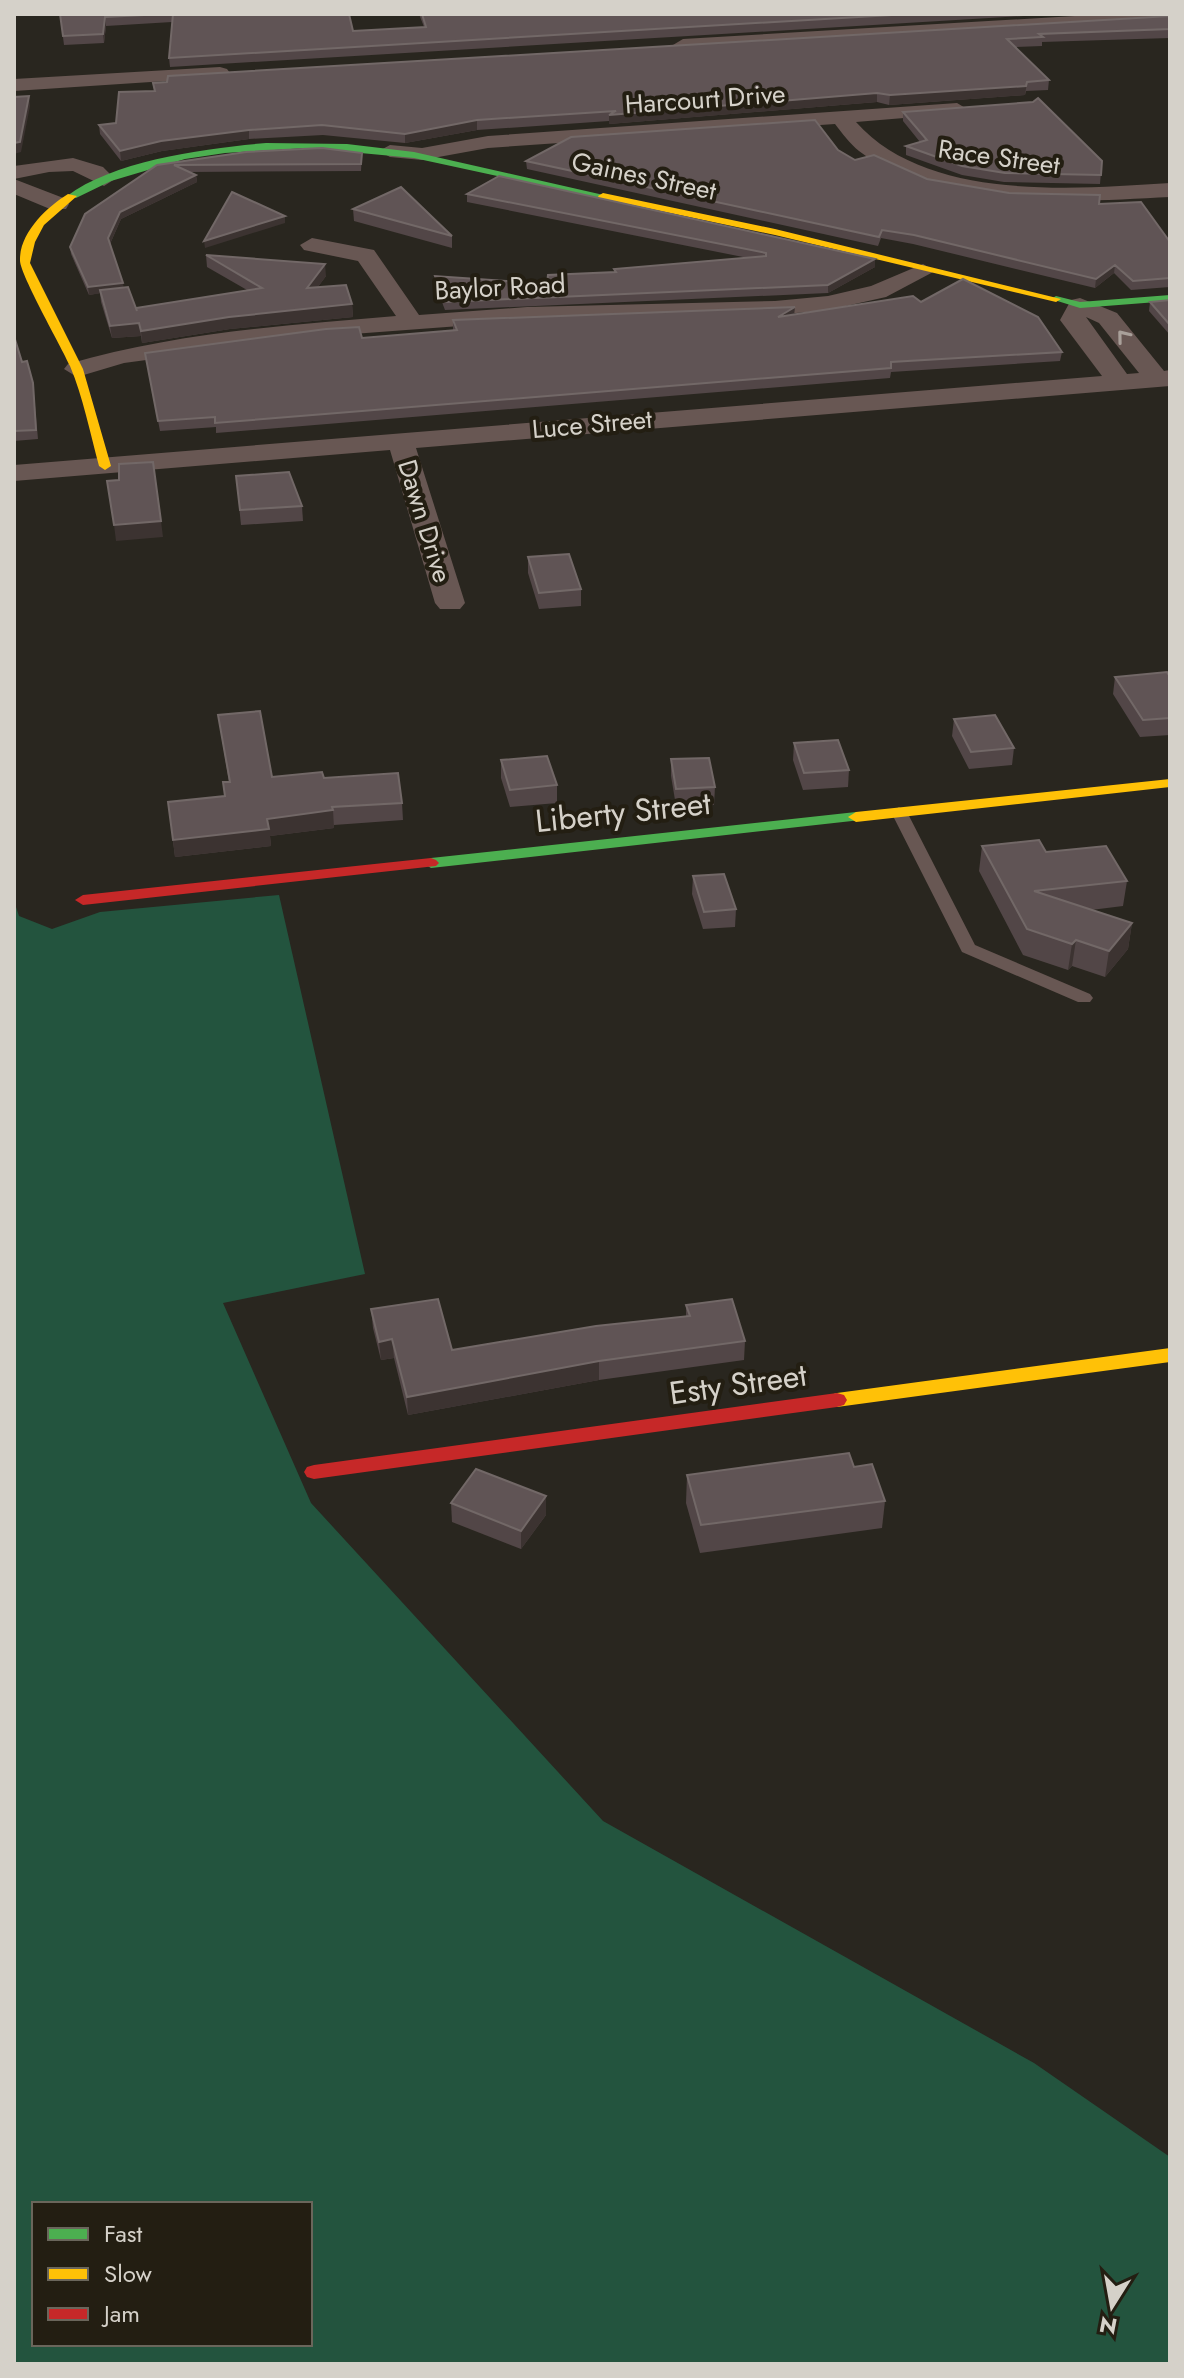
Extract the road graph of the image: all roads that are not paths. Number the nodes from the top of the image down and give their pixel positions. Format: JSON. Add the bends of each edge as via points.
{"nodes":[{"id":1,"x":1170,"y":16,"type":"edge"},
{"id":2,"x":663,"y":46,"type":"edge"},
{"id":3,"x":236,"y":72,"type":"edge"},
{"id":4,"x":14,"y":85,"type":"edge"},
{"id":5,"x":979,"y":107,"type":"edge"},
{"id":6,"x":840,"y":117,"type":"junction"},
{"id":7,"x":390,"y":151,"type":"junction"},
{"id":8,"x":14,"y":173,"type":"edge"},
{"id":9,"x":104,"y":179,"type":"junction"},
{"id":10,"x":14,"y":186,"type":"edge"},
{"id":11,"x":1170,"y":190,"type":"edge"},
{"id":12,"x":58,"y":204,"type":"junction"},
{"id":13,"x":312,"y":245,"type":"dead end"},
{"id":14,"x":923,"y":271,"type":"junction"},
{"id":15,"x":1170,"y":298,"type":"edge"},
{"id":16,"x":1080,"y":305,"type":"junction"},
{"id":17,"x":412,"y":322,"type":"junction"},
{"id":18,"x":77,"y":369,"type":"junction"},
{"id":19,"x":1164,"y":378,"type":"edge"},
{"id":20,"x":1120,"y":382,"type":"junction"},
{"id":21,"x":400,"y":440,"type":"junction"},
{"id":22,"x":105,"y":466,"type":"junction"},
{"id":23,"x":14,"y":473,"type":"edge"},
{"id":24,"x":450,"y":603,"type":"dead end"},
{"id":25,"x":1170,"y":783,"type":"edge"},
{"id":26,"x":899,"y":812,"type":"junction"},
{"id":27,"x":83,"y":900,"type":"dead end"},
{"id":28,"x":1084,"y":998,"type":"dead end"},
{"id":29,"x":1170,"y":1355,"type":"edge"},
{"id":30,"x":314,"y":1472,"type":"dead end"}],
"edges":[{"from":1,"to":2,"type":"street"},
{"from":3,"to":4,"type":"street"},
{"from":5,"to":6,"type":"street","name":"Harcourt Drive"},
{"from":6,"to":7,"type":"street","name":"Harcourt Drive","via":[[488,142],[422,154]]},
{"from":6,"to":11,"type":"street","name":"Race Street","via":[[852,137],[894,164],[924,175],[1000,191],[1068,195]]},
{"from":7,"to":9,"type":"street","name":"Gaines Street","via":[[323,145],[246,149],[154,162]]},
{"from":7,"to":14,"type":"street","name":"Gaines Street","via":[[775,232]]},
{"from":8,"to":9,"type":"street","via":[[71,164],[96,170]]},
{"from":9,"to":12,"type":"street","name":"Gaines Street"},
{"from":10,"to":12,"type":"street"},
{"from":12,"to":18,"type":"street","name":"Gaines Street","via":[[27,246],[25,263]]},
{"from":13,"to":17,"type":"street","via":[[366,255]]},
{"from":14,"to":16,"type":"street","name":"Gaines Street"},
{"from":14,"to":17,"type":"street","name":"Baylor Road","via":[[878,292],[814,304]]},
{"from":15,"to":16,"type":"street","name":"Gaines Street"},
{"from":19,"to":16,"type":"street","one_way":true,"via":[[1108,318]]},
{"from":16,"to":20,"type":"street","via":[[1072,320]]},
{"from":17,"to":18,"type":"street","name":"Baylor Road","via":[[180,347]]},
{"from":18,"to":22,"type":"street","name":"Gaines Street"},
{"from":19,"to":20,"type":"street","name":"Luce Street"},
{"from":20,"to":21,"type":"street","name":"Luce Street"},
{"from":21,"to":22,"type":"street","name":"Luce Street"},
{"from":21,"to":24,"type":"street","name":"Dawn Drive"},
{"from":22,"to":23,"type":"street","name":"Luce Street"},
{"from":25,"to":26,"type":"street","name":"Liberty Street"},
{"from":26,"to":27,"type":"street","name":"Liberty Street"},
{"from":26,"to":28,"type":"lane","via":[[968,948]]},
{"from":29,"to":30,"type":"street","name":"Esty Street"}]}
